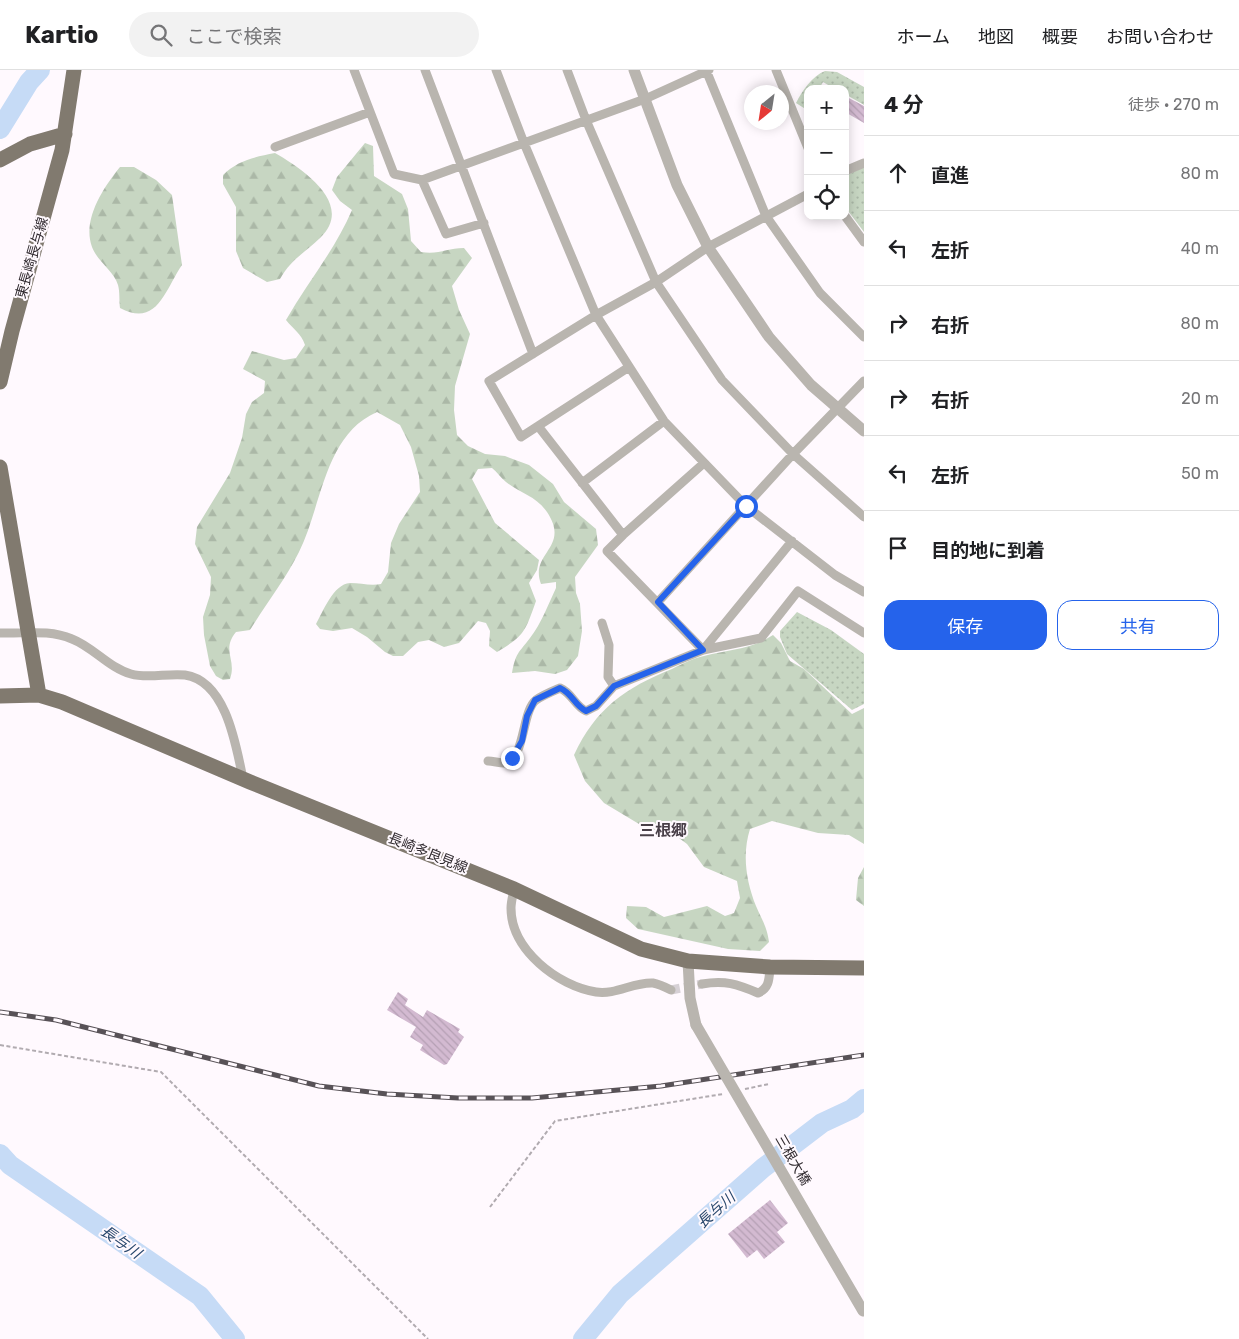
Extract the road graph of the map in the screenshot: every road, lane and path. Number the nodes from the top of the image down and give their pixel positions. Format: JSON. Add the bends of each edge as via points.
{"nodes":[{"id":1,"x":74,"y":70,"type":"edge"},
{"id":2,"x":354,"y":70,"type":"edge"},
{"id":3,"x":426,"y":70,"type":"edge"},
{"id":4,"x":496,"y":70,"type":"edge"},
{"id":5,"x":567,"y":70,"type":"edge"},
{"id":6,"x":634,"y":70,"type":"edge"},
{"id":7,"x":707,"y":70,"type":"edge"},
{"id":8,"x":776,"y":70,"type":"edge"},
{"id":9,"x":645,"y":99,"type":"junction"},
{"id":10,"x":370,"y":112,"type":"junction"},
{"id":11,"x":586,"y":120,"type":"junction"},
{"id":12,"x":65,"y":134,"type":"junction"},
{"id":13,"x":804,"y":138,"type":"edge"},
{"id":14,"x":524,"y":143,"type":"junction"},
{"id":15,"x":275,"y":147,"type":"dead end"},
{"id":16,"x":3,"y":156,"type":"edge"},
{"id":17,"x":864,"y":163,"type":"edge"},
{"id":18,"x":462,"y":165,"type":"junction"},
{"id":19,"x":849,"y":170,"type":"edge"},
{"id":20,"x":422,"y":180,"type":"junction"},
{"id":21,"x":804,"y":196,"type":"edge"},
{"id":22,"x":766,"y":216,"type":"junction"},
{"id":23,"x":848,"y":220,"type":"edge"},
{"id":24,"x":484,"y":223,"type":"junction"},
{"id":25,"x":864,"y":242,"type":"edge"},
{"id":26,"x":708,"y":247,"type":"junction"},
{"id":27,"x":656,"y":282,"type":"junction"},
{"id":28,"x":596,"y":315,"type":"junction"},
{"id":29,"x":864,"y":337,"type":"edge"},
{"id":30,"x":533,"y":354,"type":"junction"},
{"id":31,"x":630,"y":367,"type":"junction"},
{"id":32,"x":864,"y":381,"type":"edge"},
{"id":33,"x":0,"y":382,"type":"edge"},
{"id":34,"x":838,"y":408,"type":"junction"},
{"id":35,"x":664,"y":421,"type":"junction"},
{"id":36,"x":538,"y":426,"type":"junction"},
{"id":37,"x":864,"y":431,"type":"edge"},
{"id":38,"x":793,"y":454,"type":"junction"},
{"id":39,"x":704,"y":463,"type":"junction"},
{"id":40,"x":0,"y":467,"type":"edge"},
{"id":41,"x":582,"y":483,"type":"junction"},
{"id":42,"x":746,"y":506,"type":"junction"},
{"id":43,"x":864,"y":517,"type":"edge"},
{"id":44,"x":623,"y":535,"type":"junction"},
{"id":45,"x":792,"y":541,"type":"junction"},
{"id":46,"x":864,"y":592,"type":"edge"},
{"id":47,"x":658,"y":602,"type":"junction"},
{"id":48,"x":602,"y":623,"type":"dead end"},
{"id":49,"x":30,"y":632,"type":"junction"},
{"id":50,"x":0,"y":633,"type":"edge"},
{"id":51,"x":864,"y":633,"type":"edge"},
{"id":52,"x":703,"y":650,"type":"junction"},
{"id":53,"x":614,"y":686,"type":"junction"},
{"id":54,"x":38,"y":695,"type":"junction"},
{"id":55,"x":0,"y":696,"type":"edge"},
{"id":56,"x":488,"y":761,"type":"dead end"},
{"id":57,"x":243,"y":779,"type":"junction"},
{"id":58,"x":514,"y":889,"type":"junction"},
{"id":59,"x":688,"y":961,"type":"junction"},
{"id":60,"x":770,"y":967,"type":"junction"},
{"id":61,"x":864,"y":968,"type":"edge"},
{"id":62,"x":702,"y":984,"type":"tunnel mouth"},
{"id":63,"x":671,"y":990,"type":"tunnel mouth"},
{"id":64,"x":0,"y":1044,"type":"edge"},
{"id":65,"x":769,"y":1084,"type":"dead end"},
{"id":66,"x":742,"y":1089,"type":"dead end"},
{"id":67,"x":725,"y":1094,"type":"dead end"},
{"id":68,"x":490,"y":1206,"type":"dead end"},
{"id":69,"x":864,"y":1311,"type":"edge"},
{"id":70,"x":428,"y":1339,"type":"edge"}],
"edges":[{"from":1,"to":12,"type":"main road","name":"東長崎長与線"},
{"from":2,"to":10,"type":"street"},
{"from":3,"to":18,"type":"street"},
{"from":4,"to":14,"type":"street"},
{"from":5,"to":11,"type":"street"},
{"from":6,"to":9,"type":"street"},
{"from":7,"to":9,"type":"street"},
{"from":7,"to":22,"type":"street"},
{"from":8,"to":13,"type":"street"},
{"from":9,"to":11,"type":"street"},
{"from":9,"to":26,"type":"street","via":[[677,186]]},
{"from":10,"to":15,"type":"street"},
{"from":10,"to":20,"type":"street","via":[[394,174]]},
{"from":11,"to":14,"type":"street"},
{"from":11,"to":27,"type":"street"},
{"from":12,"to":16,"type":"main road"},
{"from":12,"to":33,"type":"main road","name":"東長崎長与線"},
{"from":14,"to":18,"type":"street"},
{"from":14,"to":28,"type":"street"},
{"from":17,"to":19,"type":"street"},
{"from":18,"to":20,"type":"street"},
{"from":18,"to":24,"type":"street"},
{"from":20,"to":24,"type":"street","via":[[446,234]]},
{"from":21,"to":22,"type":"street"},
{"from":22,"to":26,"type":"street"},
{"from":22,"to":29,"type":"street","via":[[820,294]]},
{"from":23,"to":25,"type":"street"},
{"from":24,"to":30,"type":"street"},
{"from":26,"to":27,"type":"street"},
{"from":26,"to":34,"type":"street","via":[[769,337],[811,385]]},
{"from":27,"to":28,"type":"street"},
{"from":27,"to":38,"type":"street","via":[[722,380]]},
{"from":28,"to":30,"type":"street"},
{"from":28,"to":31,"type":"street"},
{"from":30,"to":36,"type":"street","via":[[488,381],[521,437]]},
{"from":31,"to":35,"type":"street"},
{"from":31,"to":36,"type":"street"},
{"from":32,"to":34,"type":"street"},
{"from":34,"to":37,"type":"street"},
{"from":34,"to":38,"type":"street"},
{"from":35,"to":39,"type":"street"},
{"from":35,"to":41,"type":"street"},
{"from":36,"to":41,"type":"street"},
{"from":38,"to":42,"type":"street"},
{"from":38,"to":43,"type":"street"},
{"from":39,"to":42,"type":"street"},
{"from":39,"to":44,"type":"street"},
{"from":40,"to":49,"type":"main road"},
{"from":41,"to":44,"type":"street"},
{"from":42,"to":45,"type":"street"},
{"from":42,"to":47,"type":"street"},
{"from":44,"to":47,"type":"street","via":[[607,551]]},
{"from":45,"to":46,"type":"street","via":[[835,575]]},
{"from":45,"to":52,"type":"street"},
{"from":47,"to":52,"type":"street"},
{"from":48,"to":53,"type":"street","via":[[608,645],[608,677]]},
{"from":49,"to":50,"type":"street"},
{"from":49,"to":54,"type":"main road"},
{"from":49,"to":57,"type":"street","via":[[53,633],[73,639],[131,674],[184,675],[199,679],[222,705]]},
{"from":51,"to":52,"type":"street","via":[[798,592],[761,638]]},
{"from":52,"to":53,"type":"street"},
{"from":53,"to":56,"type":"street","via":[[596,706],[586,711],[560,688],[535,700],[527,716],[522,741],[512,758],[505,763]]},
{"from":54,"to":55,"type":"main road","name":"長崎多良見線"},
{"from":54,"to":57,"type":"main road","name":"長崎多良見線","via":[[62,702]]},
{"from":57,"to":58,"type":"main road","name":"長崎多良見線"},
{"from":58,"to":59,"type":"main road","name":"長崎多良見線","via":[[641,949]]},
{"from":58,"to":63,"type":"street","via":[[511,909],[514,924],[522,943],[546,970],[595,992],[615,992],[654,983]]},
{"from":59,"to":60,"type":"main road","name":"長崎多良見線"},
{"from":59,"to":69,"type":"street","name":"三根大橋","bridge":true,"via":[[690,998],[696,1024]]},
{"from":60,"to":61,"type":"main road","name":"長崎多良見線"},
{"from":60,"to":62,"type":"street","via":[[768,985],[758,993],[726,982]]},
{"from":64,"to":70,"type":"path","via":[[161,1072]]},
{"from":65,"to":66,"type":"path"},
{"from":67,"to":68,"type":"path","via":[[555,1121]]}]}
